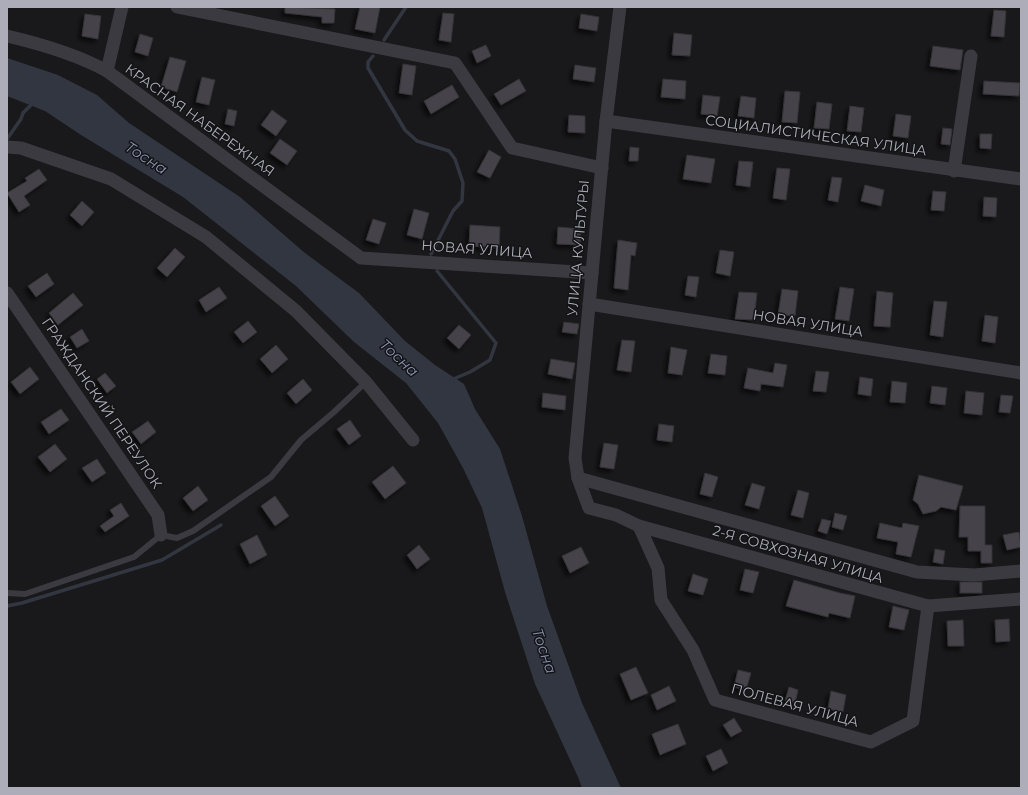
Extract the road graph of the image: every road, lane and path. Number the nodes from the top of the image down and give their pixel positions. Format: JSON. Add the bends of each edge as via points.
{"nodes":[{"id":1,"x":122,"y":7,"type":"edge"},
{"id":2,"x":177,"y":7,"type":"edge"},
{"id":3,"x":620,"y":7,"type":"edge"},
{"id":4,"x":7,"y":36,"type":"edge"},
{"id":5,"x":971,"y":56,"type":"dead end"},
{"id":6,"x":107,"y":71,"type":"junction"},
{"id":7,"x":606,"y":121,"type":"junction"},
{"id":8,"x":7,"y":147,"type":"edge"},
{"id":9,"x":602,"y":168,"type":"junction"},
{"id":10,"x":954,"y":171,"type":"junction"},
{"id":11,"x":1021,"y":179,"type":"edge"},
{"id":12,"x":361,"y":258,"type":"joint"},
{"id":13,"x":592,"y":273,"type":"junction"},
{"id":14,"x":7,"y":293,"type":"edge"},
{"id":15,"x":589,"y":304,"type":"junction"},
{"id":16,"x":1021,"y":373,"type":"edge"},
{"id":17,"x":366,"y":382,"type":"junction"},
{"id":18,"x":413,"y":440,"type":"dead end"},
{"id":19,"x":578,"y":478,"type":"junction"},
{"id":20,"x":582,"y":491,"type":"joint"},
{"id":21,"x":639,"y":526,"type":"junction"},
{"id":22,"x":161,"y":535,"type":"junction"},
{"id":23,"x":1021,"y":571,"type":"edge"},
{"id":24,"x":7,"y":593,"type":"edge"},
{"id":25,"x":1021,"y":599,"type":"edge"},
{"id":26,"x":928,"y":606,"type":"junction"}],
"edges":[{"from":1,"to":6,"type":"street"},
{"from":2,"to":9,"type":"street","via":[[455,63],[512,148]]},
{"from":3,"to":7,"type":"street","name":"УЛИЦА КУЛЬТУРЫ"},
{"from":4,"to":6,"type":"street","name":"КРАСНАЯ НАБЕРЕЖНАЯ","via":[[88,61]]},
{"from":5,"to":10,"type":"street"},
{"from":6,"to":12,"type":"street","name":"КРАСНАЯ НАБЕРЕЖНАЯ"},
{"from":7,"to":9,"type":"street","name":"УЛИЦА КУЛЬТУРЫ"},
{"from":7,"to":10,"type":"street","name":"СОЦИАЛИСТИЧЕСКАЯ УЛИЦА"},
{"from":8,"to":17,"type":"street","via":[[22,148],[111,180],[206,237],[296,311]]},
{"from":9,"to":13,"type":"street","name":"УЛИЦА КУЛЬТУРЫ"},
{"from":10,"to":11,"type":"street","name":"СОЦИАЛИСТИЧЕСКАЯ УЛИЦА"},
{"from":12,"to":13,"type":"street","name":"НОВАЯ УЛИЦА"},
{"from":13,"to":15,"type":"street","name":"УЛИЦА КУЛЬТУРЫ"},
{"from":14,"to":22,"type":"street","name":"ГРАЖДАНСКИЙ ПЕРЕУЛОК","via":[[158,515]]},
{"from":15,"to":16,"type":"street","name":"НОВАЯ УЛИЦА"},
{"from":15,"to":19,"type":"street","name":"УЛИЦА КУЛЬТУРЫ","via":[[575,458]]},
{"from":17,"to":18,"type":"street"},
{"from":17,"to":22,"type":"lane","via":[[301,440],[271,477],[193,531],[177,538]]},
{"from":19,"to":20,"type":"street","name":"УЛИЦА КУЛЬТУРЫ"},
{"from":19,"to":23,"type":"street","name":"2-Я СОВХОЗНАЯ УЛИЦА","via":[[917,572],[974,575]]},
{"from":20,"to":21,"type":"street","name":"2-Я СОВХОЗНАЯ УЛИЦА","via":[[589,508],[616,515]]},
{"from":21,"to":26,"type":"street","name":"2-Я СОВХОЗНАЯ УЛИЦА"},
{"from":21,"to":26,"type":"street","name":"ПОЛЕВАЯ УЛИЦА","via":[[658,568],[661,600],[693,650],[715,700],[871,742],[913,721]]},
{"from":22,"to":24,"type":"lane","via":[[134,557],[25,594]]},
{"from":25,"to":26,"type":"street","name":"2-Я СОВХОЗНАЯ УЛИЦА"}]}
